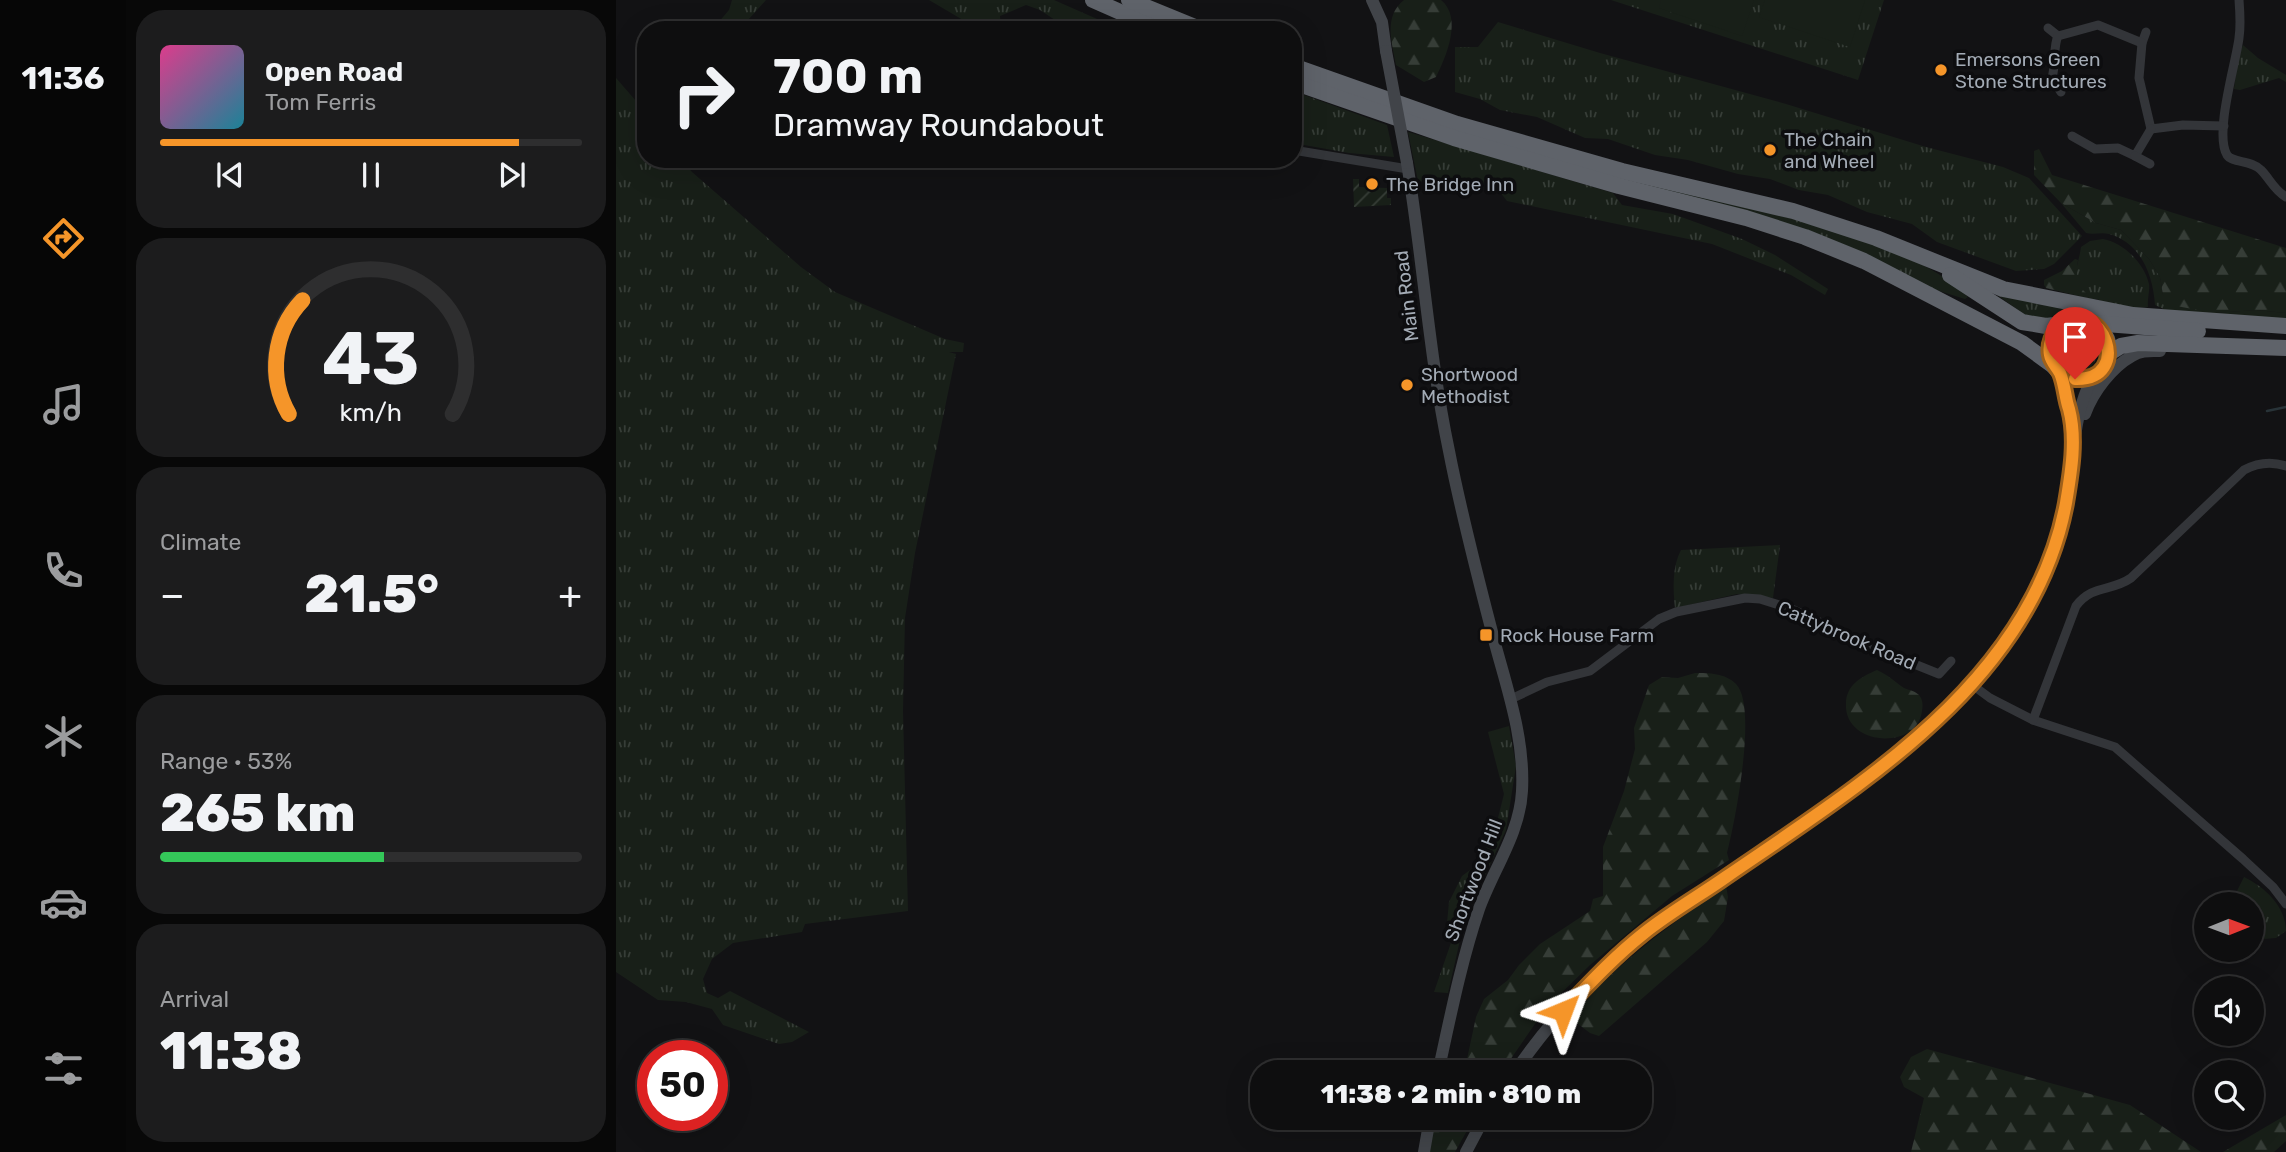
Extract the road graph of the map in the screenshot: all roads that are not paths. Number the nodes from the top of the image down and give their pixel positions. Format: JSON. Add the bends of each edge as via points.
{"nodes":[{"id":1,"x":1093,"y":0,"type":"edge"},
{"id":2,"x":1129,"y":0,"type":"edge"},
{"id":3,"x":1372,"y":0,"type":"edge"},
{"id":4,"x":1385,"y":0,"type":"edge"},
{"id":5,"x":2239,"y":0,"type":"edge"},
{"id":6,"x":1141,"y":21,"type":"edge"},
{"id":7,"x":1180,"y":21,"type":"edge"},
{"id":8,"x":1382,"y":22,"type":"junction"},
{"id":9,"x":2048,"y":28,"type":"dead end"},
{"id":10,"x":2146,"y":32,"type":"dead end"},
{"id":11,"x":2058,"y":36,"type":"junction"},
{"id":12,"x":2142,"y":43,"type":"junction"},
{"id":13,"x":1302,"y":69,"type":"edge"},
{"id":14,"x":1302,"y":85,"type":"edge"},
{"id":15,"x":2062,"y":92,"type":"dead end"},
{"id":16,"x":2224,"y":126,"type":"junction"},
{"id":17,"x":2151,"y":129,"type":"junction"},
{"id":18,"x":2071,"y":136,"type":"dead end"},
{"id":19,"x":1302,"y":151,"type":"edge"},
{"id":20,"x":2135,"y":156,"type":"junction"},
{"id":21,"x":2150,"y":164,"type":"dead end"},
{"id":22,"x":1407,"y":166,"type":"junction"},
{"id":23,"x":2286,"y":197,"type":"edge"},
{"id":24,"x":1918,"y":255,"type":"junction"},
{"id":25,"x":2092,"y":323,"type":"junction"},
{"id":26,"x":2063,"y":324,"type":"junction"},
{"id":27,"x":2286,"y":326,"type":"edge"},
{"id":28,"x":2286,"y":332,"type":"edge"},
{"id":29,"x":2286,"y":349,"type":"edge"},
{"id":30,"x":2108,"y":354,"type":"junction"},
{"id":31,"x":2057,"y":369,"type":"junction"},
{"id":32,"x":2093,"y":376,"type":"junction"},
{"id":33,"x":2074,"y":427,"type":"junction"},
{"id":34,"x":2071,"y":464,"type":"junction"},
{"id":35,"x":2286,"y":466,"type":"edge"},
{"id":36,"x":1951,"y":661,"type":"dead end"},
{"id":37,"x":1970,"y":684,"type":"junction"},
{"id":38,"x":1511,"y":699,"type":"junction"},
{"id":39,"x":2033,"y":720,"type":"junction"},
{"id":40,"x":2286,"y":904,"type":"edge"},
{"id":41,"x":1441,"y":1060,"type":"edge"},
{"id":42,"x":1523,"y":1060,"type":"edge"},
{"id":43,"x":1428,"y":1130,"type":"edge"},
{"id":44,"x":1478,"y":1130,"type":"edge"},
{"id":45,"x":1424,"y":1152,"type":"edge"},
{"id":46,"x":1466,"y":1152,"type":"edge"}],
"edges":[{"from":1,"to":6,"type":"highway"},
{"from":2,"to":7,"type":"highway"},
{"from":3,"to":8,"type":"main road"},
{"from":4,"to":8,"type":"main road"},
{"from":5,"to":16,"type":"street","via":[[2239,39]]},
{"from":8,"to":22,"type":"main road","name":"Main Road","bridge":true},
{"from":9,"to":11,"type":"street"},
{"from":10,"to":12,"type":"street"},
{"from":11,"to":12,"type":"street","via":[[2098,24]]},
{"from":11,"to":15,"type":"street","via":[[2056,64],[2047,78]]},
{"from":12,"to":17,"type":"street","via":[[2139,78]]},
{"from":13,"to":24,"type":"highway","via":[[1457,124],[1622,171],[1793,211]]},
{"from":14,"to":31,"type":"highway","via":[[1454,138],[1805,237],[1864,261],[1986,324]]},
{"from":16,"to":17,"type":"street"},
{"from":16,"to":23,"type":"street","via":[[2227,154],[2255,164]]},
{"from":17,"to":20,"type":"street"},
{"from":18,"to":20,"type":"street","via":[[2095,149],[2118,148]]},
{"from":19,"to":22,"type":"street"},
{"from":20,"to":21,"type":"street"},
{"from":22,"to":38,"type":"main road","name":"Main Road","via":[[1448,450]]},
{"from":24,"to":26,"type":"highway","via":[[2022,322]]},
{"from":24,"to":27,"type":"highway","via":[[2003,289],[2097,309]]},
{"from":25,"to":26,"type":"highway"},
{"from":25,"to":28,"type":"highway"},
{"from":25,"to":30,"type":"highway","via":[[2103,333]]},
{"from":26,"to":31,"type":"highway","via":[[2051,341],[2050,354]]},
{"from":29,"to":30,"type":"highway","via":[[2138,342]]},
{"from":29,"to":34,"type":"main road","via":[[2248,354],[2145,351],[2133,355],[2089,403]]},
{"from":30,"to":32,"type":"highway"},
{"from":31,"to":32,"type":"highway","via":[[2075,379]]},
{"from":31,"to":33,"type":"main road"},
{"from":32,"to":33,"type":"main road"},
{"from":33,"to":34,"type":"main road"},
{"from":34,"to":37,"type":"main road","via":[[2064,513],[2048,567],[2017,625]]},
{"from":35,"to":39,"type":"street","via":[[2255,464],[2244,470],[2131,578],[2082,598]]},
{"from":36,"to":38,"type":"street","name":"Cattybrook Road","via":[[1939,674],[1792,609],[1745,598],[1667,615],[1590,671],[1547,682]]},
{"from":37,"to":39,"type":"street"},
{"from":37,"to":42,"type":"main road","via":[[1888,763],[1644,933],[1563,1011]]},
{"from":38,"to":41,"type":"main road","name":"Shortwood Hill","via":[[1521,750],[1518,820],[1467,943]]},
{"from":39,"to":40,"type":"street","via":[[2115,747],[2243,859]]},
{"from":43,"to":45,"type":"main road"},
{"from":44,"to":46,"type":"main road"}]}
